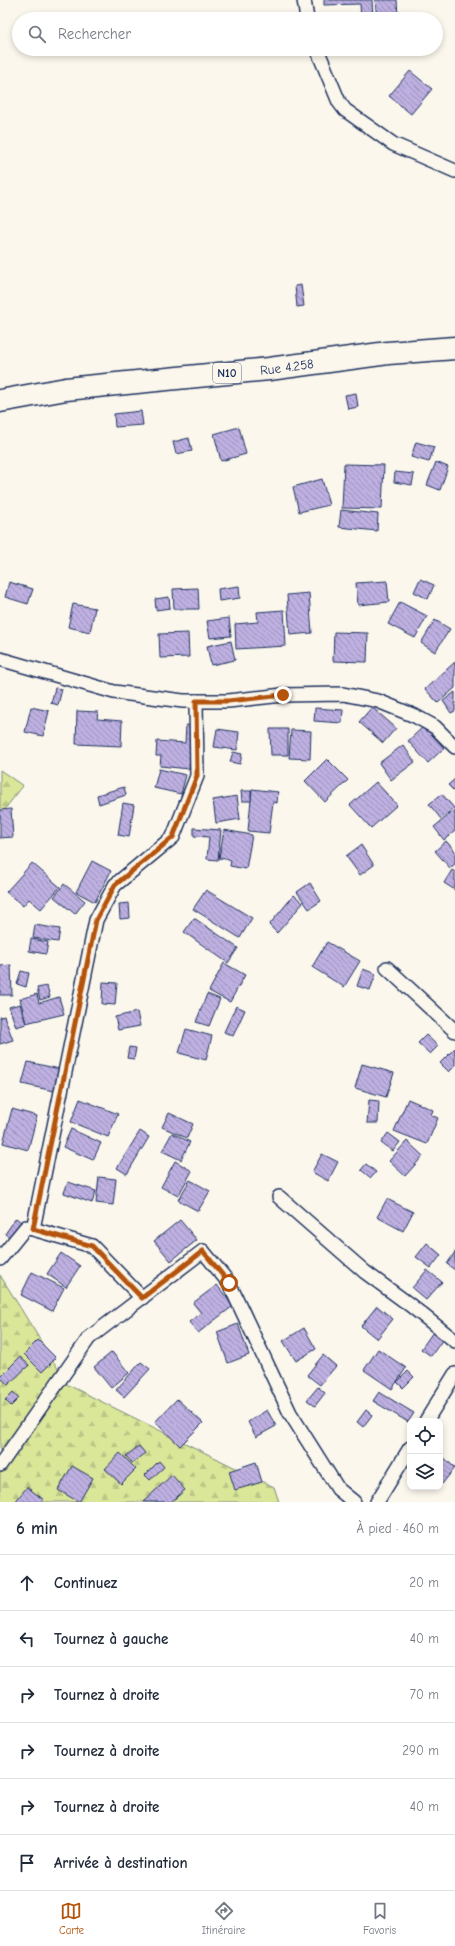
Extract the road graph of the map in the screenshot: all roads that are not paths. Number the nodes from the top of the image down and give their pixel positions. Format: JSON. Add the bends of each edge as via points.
{"nodes":[{"id":1,"x":304,"y":0,"type":"edge"},
{"id":2,"x":306,"y":12,"type":"edge"},
{"id":3,"x":320,"y":56,"type":"edge"},
{"id":4,"x":455,"y":171,"type":"edge"},
{"id":5,"x":455,"y":348,"type":"edge"},
{"id":6,"x":0,"y":400,"type":"edge"},
{"id":7,"x":0,"y":659,"type":"edge"},
{"id":8,"x":196,"y":701,"type":"junction"},
{"id":9,"x":455,"y":747,"type":"edge"},
{"id":10,"x":387,"y":968,"type":"dead end"},
{"id":11,"x":455,"y":1031,"type":"edge"},
{"id":12,"x":279,"y":1197,"type":"dead end"},
{"id":13,"x":33,"y":1229,"type":"junction"},
{"id":14,"x":0,"y":1259,"type":"edge"},
{"id":15,"x":142,"y":1298,"type":"junction"},
{"id":16,"x":455,"y":1341,"type":"edge"},
{"id":17,"x":455,"y":1374,"type":"edge"},
{"id":18,"x":428,"y":1418,"type":"edge"},
{"id":19,"x":407,"y":1453,"type":"edge"},
{"id":20,"x":0,"y":1465,"type":"edge"},
{"id":21,"x":354,"y":1502,"type":"edge"},
{"id":22,"x":377,"y":1502,"type":"edge"}],
"edges":[{"from":1,"to":2,"type":"street"},
{"from":3,"to":4,"type":"street","via":[[339,102],[345,110],[393,144]]},
{"from":5,"to":6,"type":"highway","name":"Rue 4.258","number":"N10","via":[[388,353],[269,369],[66,389]]},
{"from":7,"to":8,"type":"street","via":[[114,692]]},
{"from":8,"to":9,"type":"street","via":[[342,694],[378,701],[415,716],[435,727]]},
{"from":8,"to":13,"type":"street","via":[[197,776],[173,837],[115,885],[96,920]]},
{"from":10,"to":11,"type":"street"},
{"from":12,"to":16,"type":"street","via":[[365,1272]]},
{"from":13,"to":14,"type":"street","via":[[26,1227]]},
{"from":13,"to":15,"type":"street","via":[[92,1246]]},
{"from":15,"to":20,"type":"street","via":[[89,1338]]},
{"from":15,"to":21,"type":"street","via":[[203,1251],[229,1283],[290,1413],[338,1489]]},
{"from":17,"to":18,"type":"street"},
{"from":19,"to":22,"type":"street"}]}
